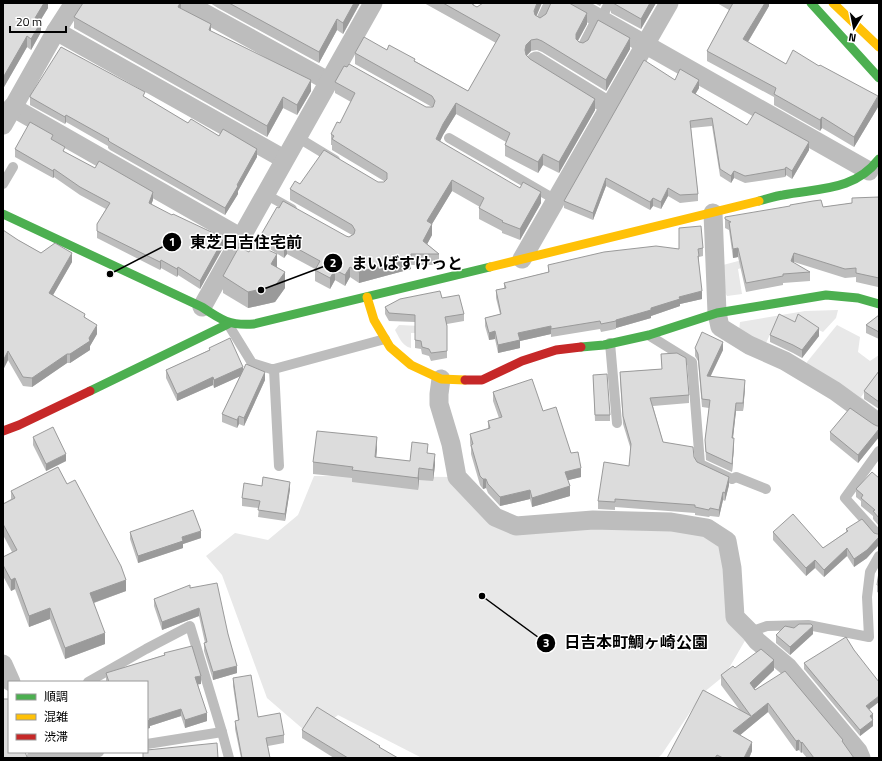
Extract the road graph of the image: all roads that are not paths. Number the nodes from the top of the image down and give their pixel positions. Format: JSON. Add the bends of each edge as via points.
{"nodes":[{"id":1,"x":74,"y":3,"type":"edge"},
{"id":2,"x":186,"y":3,"type":"edge"},
{"id":3,"x":549,"y":3,"type":"edge"},
{"id":4,"x":572,"y":3,"type":"edge"},
{"id":5,"x":669,"y":3,"type":"edge"},
{"id":6,"x":810,"y":3,"type":"edge"},
{"id":7,"x":833,"y":3,"type":"edge"},
{"id":8,"x":371,"y":4,"type":"edge"},
{"id":9,"x":602,"y":13,"type":"edge"},
{"id":10,"x":540,"y":22,"type":"edge"},
{"id":11,"x":56,"y":31,"type":"junction"},
{"id":12,"x":644,"y":44,"type":"junction"},
{"id":13,"x":582,"y":47,"type":"edge"},
{"id":14,"x":879,"y":47,"type":"edge"},
{"id":15,"x":536,"y":61,"type":"edge"},
{"id":16,"x":879,"y":78,"type":"edge"},
{"id":17,"x":328,"y":81,"type":"junction"},
{"id":18,"x":609,"y":106,"type":"junction"},
{"id":19,"x":12,"y":107,"type":"junction"},
{"id":20,"x":3,"y":125,"type":"edge"},
{"id":21,"x":297,"y":137,"type":"junction"},
{"id":22,"x":449,"y":138,"type":"dead end"},
{"id":23,"x":284,"y":159,"type":"junction"},
{"id":24,"x":342,"y":164,"type":"edge"},
{"id":25,"x":13,"y":167,"type":"dead end"},
{"id":26,"x":874,"y":169,"type":"edge"},
{"id":27,"x":3,"y":184,"type":"edge"},
{"id":28,"x":265,"y":194,"type":"junction"},
{"id":29,"x":556,"y":200,"type":"junction"},
{"id":30,"x":713,"y":213,"type":"junction"},
{"id":31,"x":3,"y":214,"type":"edge"},
{"id":32,"x":303,"y":216,"type":"edge"},
{"id":33,"x":240,"y":237,"type":"junction"},
{"id":34,"x":522,"y":259,"type":"junction"},
{"id":35,"x":368,"y":297,"type":"junction"},
{"id":36,"x":879,"y":304,"type":"edge"},
{"id":37,"x":202,"y":307,"type":"junction"},
{"id":38,"x":717,"y":313,"type":"junction"},
{"id":39,"x":228,"y":324,"type":"junction"},
{"id":40,"x":649,"y":335,"type":"junction"},
{"id":41,"x":386,"y":339,"type":"junction"},
{"id":42,"x":610,"y":343,"type":"junction"},
{"id":43,"x":274,"y":368,"type":"junction"},
{"id":44,"x":441,"y":379,"type":"junction"},
{"id":45,"x":617,"y":423,"type":"dead end"},
{"id":46,"x":879,"y":423,"type":"edge"},
{"id":47,"x":3,"y":431,"type":"edge"},
{"id":48,"x":879,"y":451,"type":"edge"},
{"id":49,"x":279,"y":466,"type":"dead end"},
{"id":50,"x":766,"y":489,"type":"dead end"},
{"id":51,"x":879,"y":536,"type":"edge"},
{"id":52,"x":879,"y":556,"type":"edge"},
{"id":53,"x":750,"y":632,"type":"junction"},
{"id":54,"x":3,"y":664,"type":"edge"},
{"id":55,"x":11,"y":681,"type":"edge"},
{"id":56,"x":90,"y":681,"type":"edge"},
{"id":57,"x":222,"y":732,"type":"junction"},
{"id":58,"x":148,"y":744,"type":"edge"},
{"id":59,"x":92,"y":753,"type":"edge"},
{"id":60,"x":80,"y":755,"type":"edge"},
{"id":61,"x":36,"y":758,"type":"edge"},
{"id":62,"x":229,"y":758,"type":"edge"},
{"id":63,"x":861,"y":758,"type":"edge"}],
"edges":[{"from":1,"to":11,"type":"street"},
{"from":2,"to":17,"type":"street"},
{"from":3,"to":10,"type":"lane"},
{"from":4,"to":9,"type":"street"},
{"from":5,"to":12,"type":"street"},
{"from":6,"to":16,"type":"street"},
{"from":7,"to":14,"type":"street"},
{"from":8,"to":17,"type":"street","via":[[343,64]]},
{"from":9,"to":12,"type":"street"},
{"from":9,"to":13,"type":"lane"},
{"from":11,"to":19,"type":"street"},
{"from":11,"to":23,"type":"street"},
{"from":12,"to":18,"type":"street"},
{"from":12,"to":26,"type":"street"},
{"from":15,"to":18,"type":"street"},
{"from":17,"to":21,"type":"street"},
{"from":18,"to":29,"type":"street"},
{"from":19,"to":20,"type":"street"},
{"from":19,"to":33,"type":"street"},
{"from":21,"to":23,"type":"street"},
{"from":21,"to":24,"type":"lane"},
{"from":22,"to":29,"type":"lane"},
{"from":23,"to":28,"type":"street"},
{"from":25,"to":27,"type":"lane"},
{"from":26,"to":30,"type":"street","via":[[858,180],[844,185],[784,195]]},
{"from":28,"to":32,"type":"lane"},
{"from":28,"to":33,"type":"street"},
{"from":29,"to":34,"type":"street"},
{"from":30,"to":34,"type":"street"},
{"from":30,"to":38,"type":"street"},
{"from":31,"to":37,"type":"street"},
{"from":33,"to":37,"type":"street"},
{"from":34,"to":35,"type":"street"},
{"from":35,"to":39,"type":"street","via":[[254,324]]},
{"from":35,"to":41,"type":"street","via":[[374,320]]},
{"from":36,"to":38,"type":"street","via":[[858,298],[826,294]]},
{"from":37,"to":39,"type":"street"},
{"from":38,"to":40,"type":"street"},
{"from":38,"to":46,"type":"street","via":[[720,328],[749,345],[785,361],[835,391]]},
{"from":39,"to":43,"type":"lane","via":[[252,363]]},
{"from":39,"to":47,"type":"street"},
{"from":40,"to":42,"type":"street"},
{"from":40,"to":50,"type":"lane","via":[[692,362],[700,464]]},
{"from":41,"to":43,"type":"lane"},
{"from":41,"to":44,"type":"street","via":[[390,347],[411,365]]},
{"from":42,"to":44,"type":"street","via":[[556,350],[522,361],[482,380]]},
{"from":42,"to":45,"type":"lane"},
{"from":43,"to":49,"type":"lane"},
{"from":44,"to":53,"type":"street","via":[[439,404],[451,444],[457,477],[495,516],[516,526],[593,520],[672,522],[707,528],[727,541],[732,568],[735,617]]},
{"from":48,"to":51,"type":"lane","via":[[845,498]]},
{"from":52,"to":53,"type":"lane","via":[[870,572],[866,597],[869,636],[808,625],[767,626]]},
{"from":53,"to":63,"type":"street","via":[[792,672],[858,751]]},
{"from":54,"to":55,"type":"street"},
{"from":56,"to":57,"type":"lane","via":[[190,626]]},
{"from":57,"to":58,"type":"lane"},
{"from":57,"to":62,"type":"lane"},
{"from":59,"to":60,"type":"lane"},
{"from":60,"to":61,"type":"street"}]}
